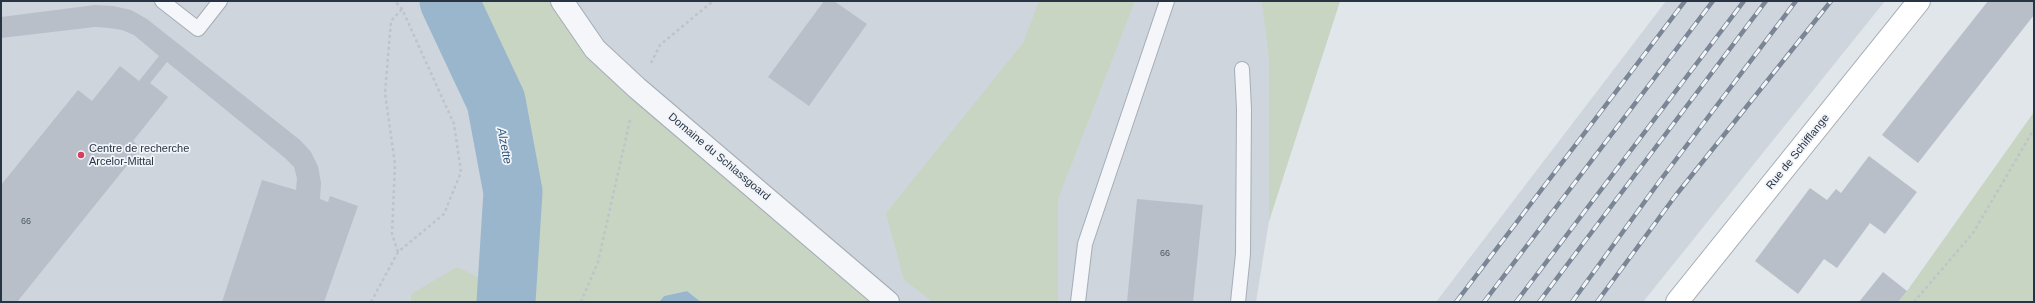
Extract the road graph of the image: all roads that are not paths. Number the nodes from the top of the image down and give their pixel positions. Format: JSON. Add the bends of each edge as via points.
{"nodes":[{"id":1,"x":162,"y":1,"type":"edge"},
{"id":2,"x":220,"y":1,"type":"edge"},
{"id":3,"x":562,"y":1,"type":"edge"},
{"id":4,"x":1167,"y":1,"type":"edge"},
{"id":5,"x":1919,"y":1,"type":"edge"},
{"id":6,"x":1242,"y":69,"type":"dead end"},
{"id":7,"x":888,"y":302,"type":"edge"},
{"id":8,"x":1078,"y":302,"type":"edge"},
{"id":9,"x":1238,"y":302,"type":"edge"},
{"id":10,"x":1677,"y":302,"type":"edge"}],
"edges":[{"from":1,"to":2,"type":"lane","via":[[198,29]]},
{"from":3,"to":7,"type":"street","name":"Domaine du Schlassgoard","via":[[595,49],[637,88]]},
{"from":4,"to":8,"type":"lane","via":[[1085,244]]},
{"from":5,"to":10,"type":"street","name":"Rue de Schifflange"},
{"from":6,"to":9,"type":"lane","via":[[1244,254]]}]}
